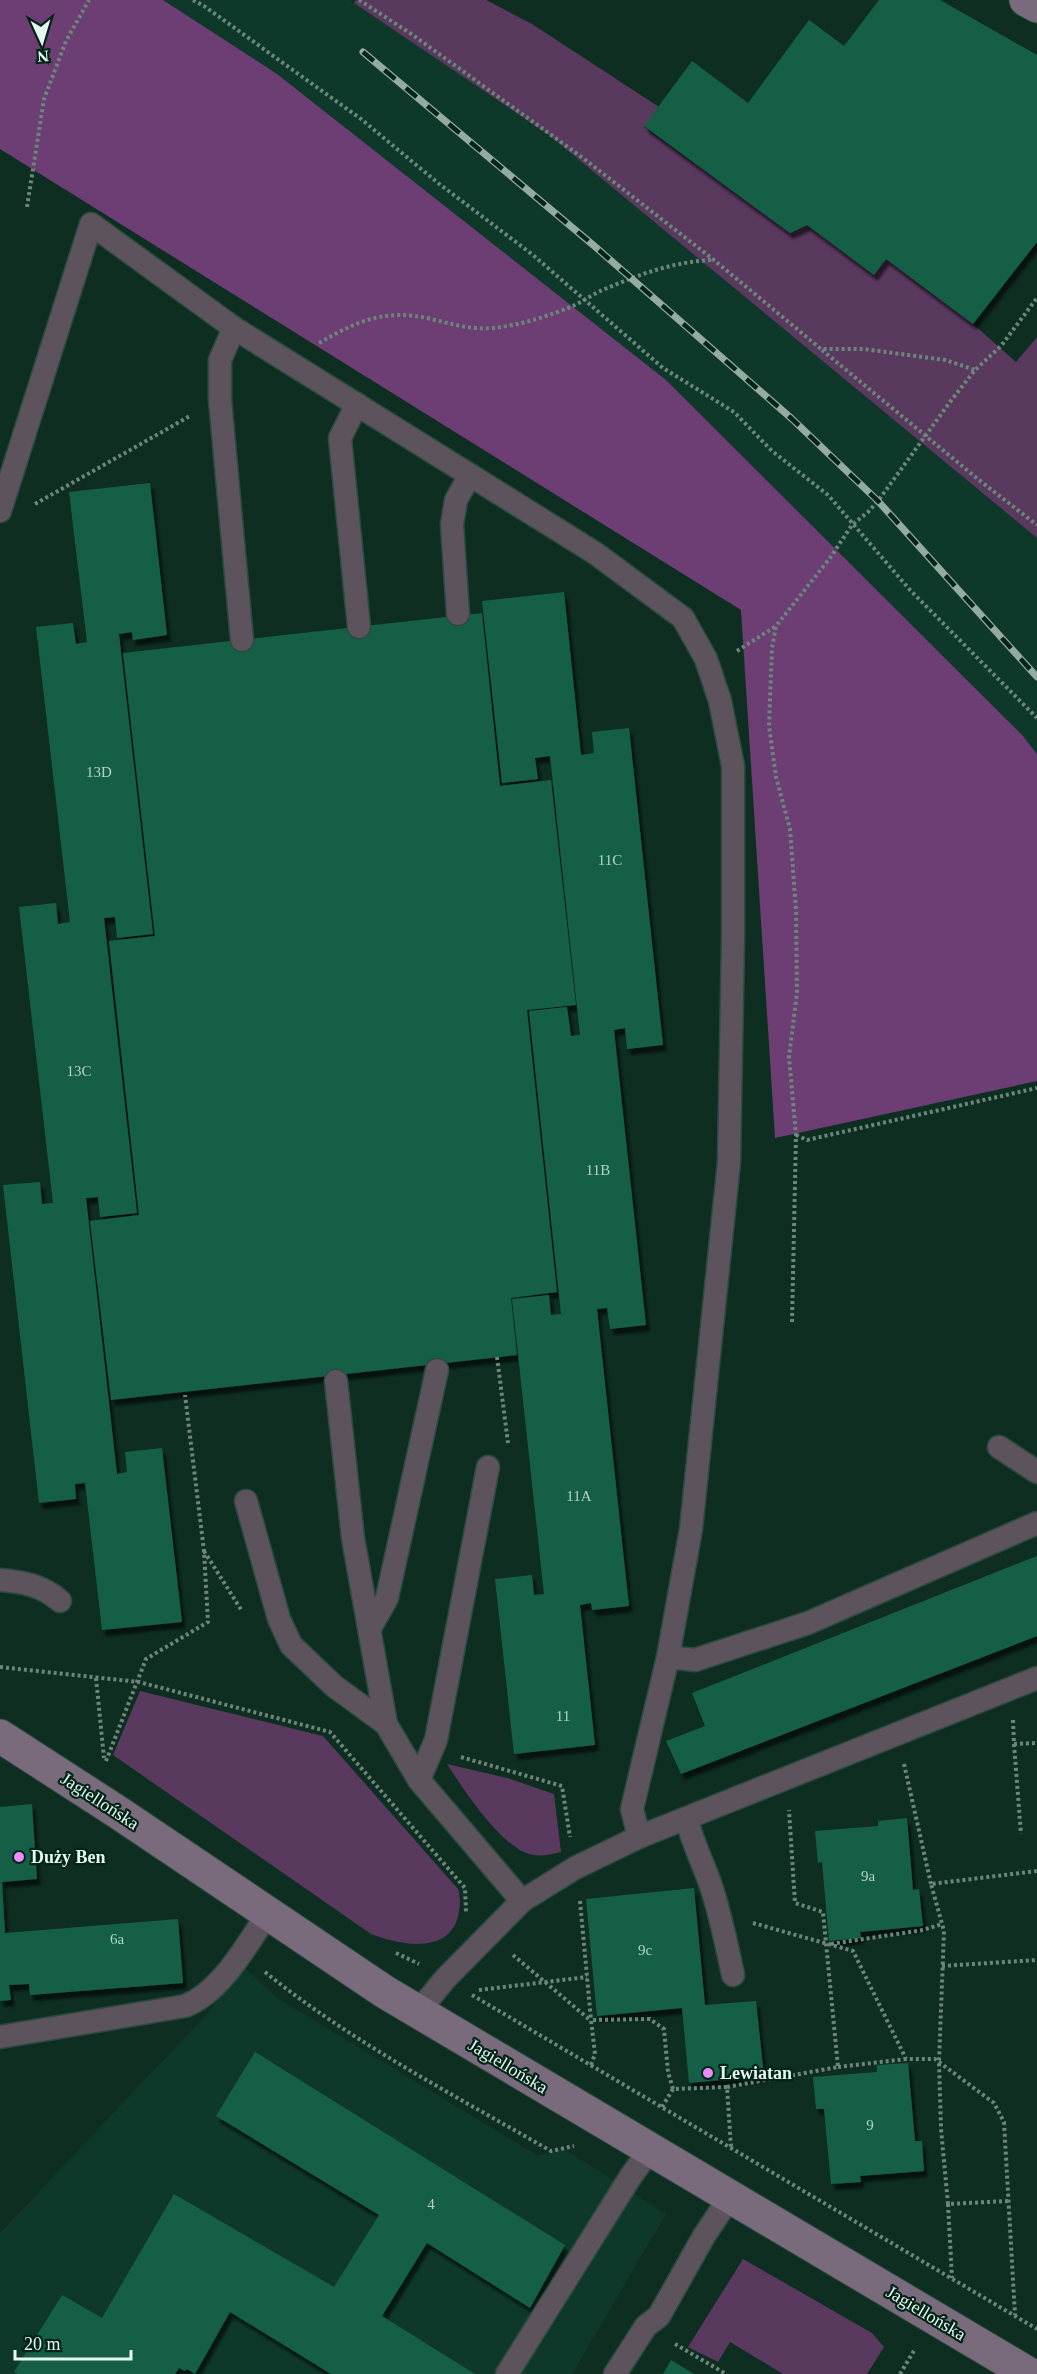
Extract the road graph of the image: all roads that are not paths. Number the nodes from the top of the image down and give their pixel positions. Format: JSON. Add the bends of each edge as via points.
{"nodes":[{"id":1,"x":1026,"y":0,"type":"edge"},
{"id":2,"x":1037,"y":6,"type":"edge"},
{"id":3,"x":234,"y":328,"type":"junction"},
{"id":4,"x":357,"y":404,"type":"junction"},
{"id":5,"x":470,"y":476,"type":"junction"},
{"id":6,"x":0,"y":511,"type":"edge"},
{"id":7,"x":458,"y":614,"type":"dead end"},
{"id":8,"x":358,"y":627,"type":"dead end"},
{"id":9,"x":242,"y":640,"type":"dead end"},
{"id":10,"x":437,"y":1370,"type":"dead end"},
{"id":11,"x":336,"y":1381,"type":"dead end"},
{"id":12,"x":999,"y":1447,"type":"dead end"},
{"id":13,"x":488,"y":1467,"type":"dead end"},
{"id":14,"x":1037,"y":1472,"type":"edge"},
{"id":15,"x":246,"y":1501,"type":"dead end"},
{"id":16,"x":1037,"y":1523,"type":"edge"},
{"id":17,"x":0,"y":1580,"type":"edge"},
{"id":18,"x":60,"y":1601,"type":"dead end"},
{"id":19,"x":370,"y":1628,"type":"junction"},
{"id":20,"x":668,"y":1657,"type":"junction"},
{"id":21,"x":1037,"y":1678,"type":"edge"},
{"id":22,"x":386,"y":1724,"type":"junction"},
{"id":23,"x":0,"y":1736,"type":"edge"},
{"id":24,"x":419,"y":1780,"type":"junction"},
{"id":25,"x":687,"y":1820,"type":"junction"},
{"id":26,"x":639,"y":1837,"type":"junction"},
{"id":27,"x":522,"y":1900,"type":"junction"},
{"id":28,"x":268,"y":1913,"type":"junction"},
{"id":29,"x":733,"y":1975,"type":"dead end"},
{"id":30,"x":418,"y":2012,"type":"junction"},
{"id":31,"x":0,"y":2037,"type":"edge"},
{"id":32,"x":651,"y":2150,"type":"junction"},
{"id":33,"x":730,"y":2197,"type":"junction"},
{"id":34,"x":507,"y":2374,"type":"edge"},
{"id":35,"x":615,"y":2374,"type":"edge"},
{"id":36,"x":1029,"y":2374,"type":"edge"}],
"edges":[{"from":1,"to":2,"type":"street"},
{"from":3,"to":4,"type":"lane"},
{"from":3,"to":6,"type":"lane","via":[[91,224]]},
{"from":3,"to":9,"type":"lane","via":[[220,360],[220,400]]},
{"from":4,"to":5,"type":"lane"},
{"from":4,"to":8,"type":"lane","via":[[340,438]]},
{"from":5,"to":7,"type":"lane","via":[[456,500],[452,525]]},
{"from":5,"to":20,"type":"lane","via":[[595,553],[683,618],[706,659],[720,701],[733,766],[729,1162],[691,1529]]},
{"from":10,"to":19,"type":"lane","via":[[387,1598]]},
{"from":11,"to":19,"type":"lane","via":[[353,1538]]},
{"from":12,"to":14,"type":"lane"},
{"from":13,"to":24,"type":"lane","via":[[436,1740]]},
{"from":15,"to":22,"type":"lane","via":[[279,1619],[291,1646],[334,1686]]},
{"from":16,"to":20,"type":"lane","via":[[808,1623],[695,1660]]},
{"from":17,"to":18,"type":"lane","via":[[47,1589]]},
{"from":19,"to":22,"type":"lane"},
{"from":20,"to":26,"type":"lane","via":[[632,1809]]},
{"from":21,"to":25,"type":"lane"},
{"from":22,"to":24,"type":"lane"},
{"from":23,"to":28,"type":"street","name":"Jagiellońska"},
{"from":24,"to":27,"type":"lane"},
{"from":25,"to":26,"type":"lane"},
{"from":25,"to":29,"type":"lane","via":[[712,1887]]},
{"from":26,"to":27,"type":"lane","via":[[575,1868]]},
{"from":27,"to":30,"type":"lane","via":[[444,1979]]},
{"from":28,"to":30,"type":"street","name":"Jagiellońska"},
{"from":28,"to":31,"type":"lane","via":[[218,1982],[200,2000],[185,2006]]},
{"from":30,"to":32,"type":"street","name":"Jagiellońska"},
{"from":32,"to":33,"type":"street","name":"Jagiellońska"},
{"from":32,"to":34,"type":"lane"},
{"from":33,"to":35,"type":"lane","via":[[659,2316],[646,2326]]},
{"from":33,"to":36,"type":"street","name":"Jagiellońska"}]}
